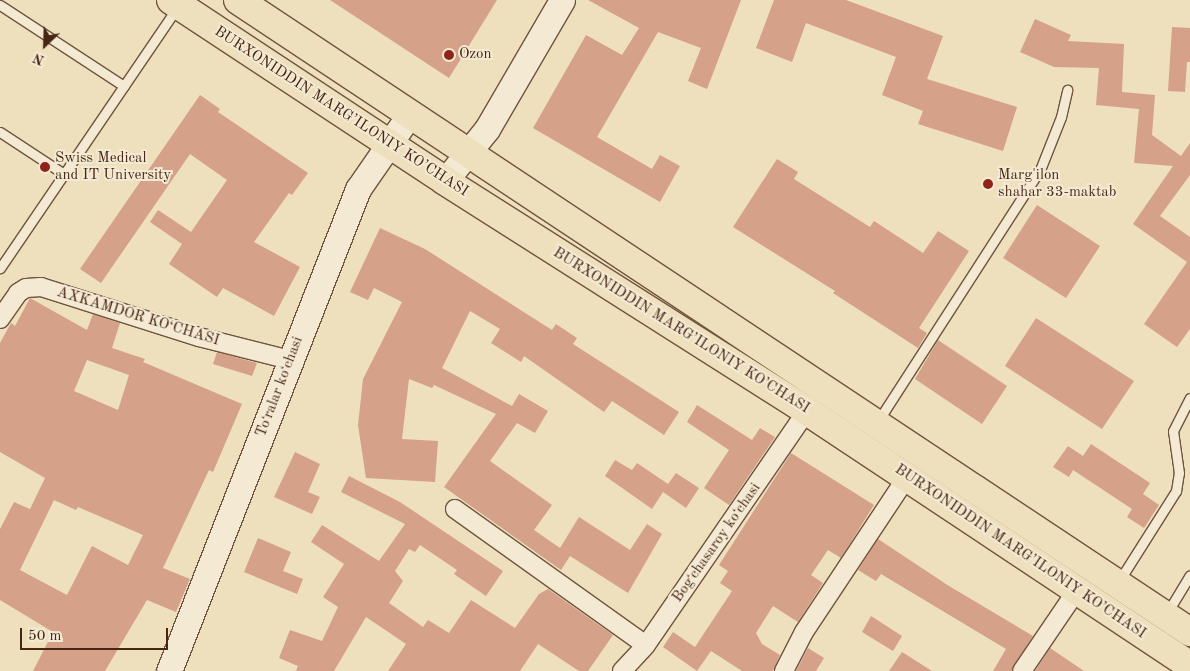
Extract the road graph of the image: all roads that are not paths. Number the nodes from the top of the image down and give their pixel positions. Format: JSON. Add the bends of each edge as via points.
{"nodes":[{"id":1,"x":238,"y":0,"type":"edge"},
{"id":2,"x":562,"y":0,"type":"edge"},
{"id":3,"x":175,"y":3,"type":"edge"},
{"id":4,"x":0,"y":5,"type":"edge"},
{"id":5,"x":124,"y":86,"type":"junction"},
{"id":6,"x":1067,"y":90,"type":"dead end"},
{"id":7,"x":410,"y":114,"type":"junction"},
{"id":8,"x":0,"y":132,"type":"edge"},
{"id":9,"x":388,"y":143,"type":"junction"},
{"id":10,"x":468,"y":152,"type":"junction"},
{"id":11,"x":64,"y":174,"type":"junction"},
{"id":12,"x":444,"y":181,"type":"junction"},
{"id":13,"x":0,"y":268,"type":"edge"},
{"id":14,"x":0,"y":319,"type":"edge"},
{"id":15,"x":290,"y":360,"type":"junction"},
{"id":16,"x":1190,"y":398,"type":"edge"},
{"id":17,"x":807,"y":411,"type":"junction"},
{"id":18,"x":876,"y":423,"type":"junction"},
{"id":19,"x":907,"y":477,"type":"junction"},
{"id":20,"x":455,"y":509,"type":"dead end"},
{"id":21,"x":1190,"y":575,"type":"edge"},
{"id":22,"x":1118,"y":584,"type":"junction"},
{"id":23,"x":1077,"y":590,"type":"junction"},
{"id":24,"x":1165,"y":615,"type":"junction"},
{"id":25,"x":1190,"y":632,"type":"edge"},
{"id":26,"x":646,"y":644,"type":"junction"},
{"id":27,"x":1190,"y":665,"type":"edge"},
{"id":28,"x":169,"y":671,"type":"edge"},
{"id":29,"x":622,"y":671,"type":"edge"},
{"id":30,"x":784,"y":671,"type":"edge"},
{"id":31,"x":1022,"y":671,"type":"edge"}],
"edges":[{"from":1,"to":7,"type":"main road","name":"BURXONIDDIN MARG’ILONIY KO’CHASI"},
{"from":2,"to":10,"type":"street","via":[[487,129]]},
{"from":3,"to":5,"type":"lane"},
{"from":3,"to":9,"type":"main road","name":"BURXONIDDIN MARG’ILONIY KO’CHASI"},
{"from":4,"to":5,"type":"lane"},
{"from":5,"to":11,"type":"lane"},
{"from":6,"to":18,"type":"lane","via":[[1061,117],[1040,170]]},
{"from":7,"to":9,"type":"street","name":"Toʻralar koʻchasi"},
{"from":7,"to":10,"type":"main road","name":"BURXONIDDIN MARG’ILONIY KO’CHASI"},
{"from":8,"to":11,"type":"lane"},
{"from":9,"to":12,"type":"main road","name":"BURXONIDDIN MARG’ILONIY KO’CHASI"},
{"from":9,"to":15,"type":"street","name":"Toʻralar koʻchasi","via":[[358,189]]},
{"from":10,"to":12,"type":"street"},
{"from":10,"to":18,"type":"main road","name":"BURXONIDDIN MARG’ILONIY KO’CHASI"},
{"from":11,"to":13,"type":"lane"},
{"from":12,"to":17,"type":"main road","name":"BURXONIDDIN MARG’ILONIY KO’CHASI"},
{"from":14,"to":15,"type":"street","name":"AXKAMDOR KO‘CHASI","via":[[18,293],[26,288],[41,287],[199,337]]},
{"from":15,"to":28,"type":"street","name":"Toʻralar koʻchasi"},
{"from":16,"to":22,"type":"lane","via":[[1178,415],[1173,431],[1179,473],[1176,491]]},
{"from":17,"to":19,"type":"main road","name":"BURXONIDDIN MARG’ILONIY KO’CHASI"},
{"from":17,"to":26,"type":"street","name":"Bogʻchasaroy koʻchasi"},
{"from":18,"to":22,"type":"main road","name":"BURXONIDDIN MARG’ILONIY KO’CHASI"},
{"from":19,"to":23,"type":"main road","name":"BURXONIDDIN MARG’ILONIY KO’CHASI"},
{"from":19,"to":30,"type":"street","via":[[804,632]]},
{"from":20,"to":26,"type":"street"},
{"from":21,"to":24,"type":"lane"},
{"from":22,"to":24,"type":"main road","name":"BURXONIDDIN MARG’ILONIY KO’CHASI"},
{"from":23,"to":27,"type":"main road","name":"BURXONIDDIN MARG’ILONIY KO’CHASI"},
{"from":23,"to":31,"type":"street"},
{"from":24,"to":25,"type":"main road","name":"BURXONIDDIN MARG’ILONIY KO’CHASI"},
{"from":26,"to":29,"type":"street","name":"Bogʻchasaroy koʻchasi"}]}
